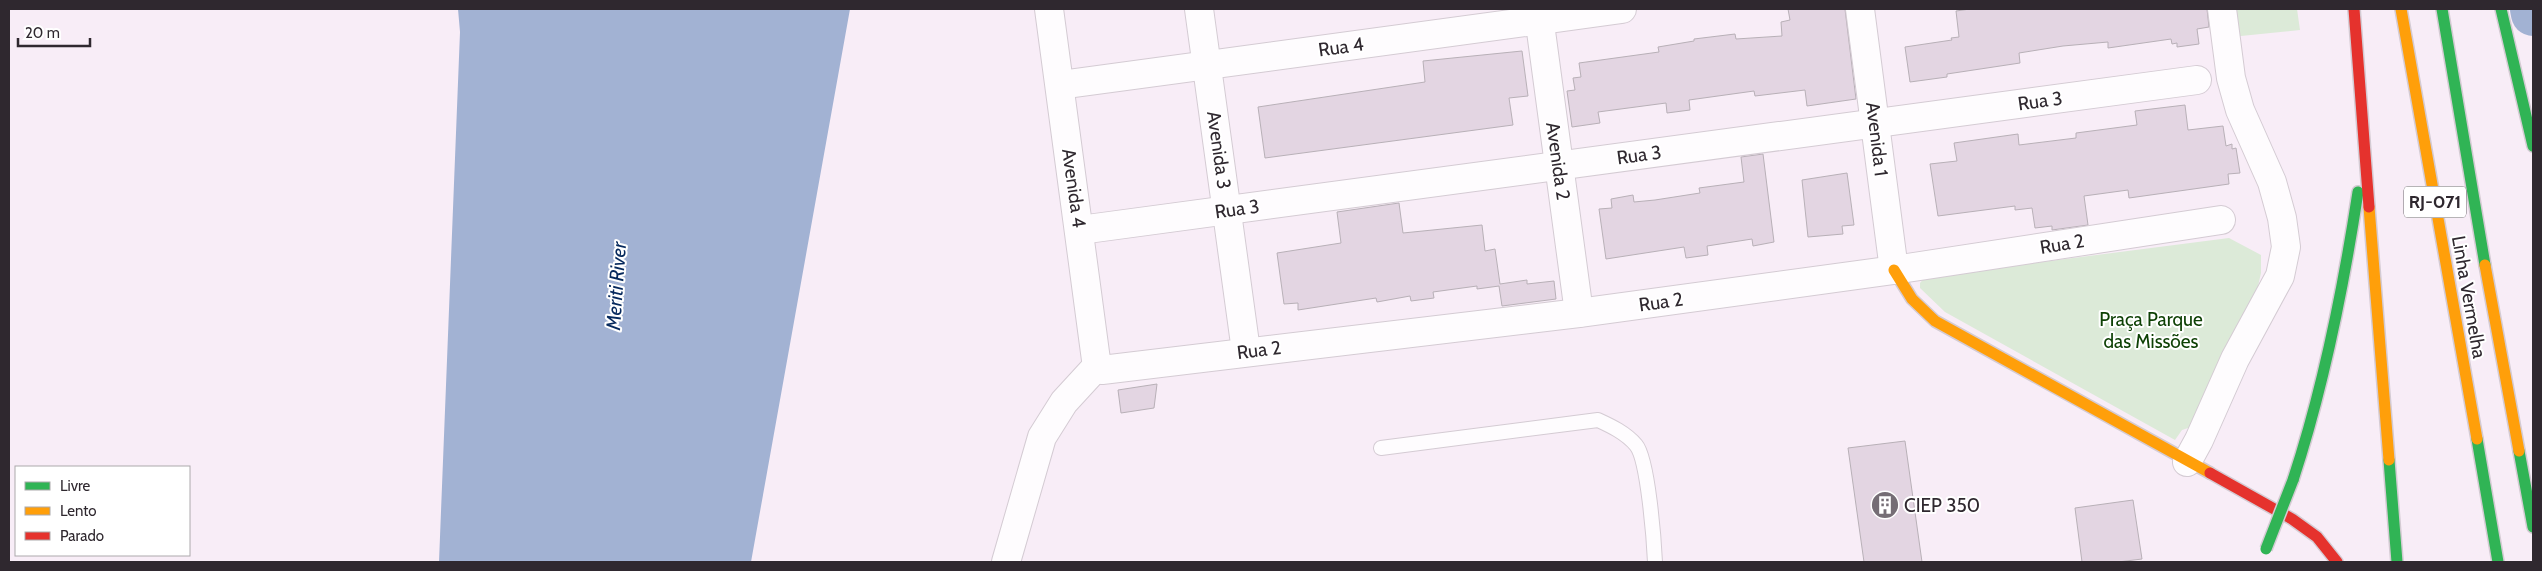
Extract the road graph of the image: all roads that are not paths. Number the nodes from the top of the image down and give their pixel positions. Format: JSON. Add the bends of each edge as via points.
{"nodes":[{"id":1,"x":1049,"y":9,"type":"edge"},
{"id":2,"x":1200,"y":9,"type":"edge"},
{"id":3,"x":1622,"y":9,"type":"edge"},
{"id":4,"x":1860,"y":9,"type":"edge"},
{"id":5,"x":2222,"y":9,"type":"edge"},
{"id":6,"x":2354,"y":9,"type":"edge"},
{"id":7,"x":2401,"y":9,"type":"edge"},
{"id":8,"x":2442,"y":9,"type":"edge"},
{"id":9,"x":2501,"y":9,"type":"edge"},
{"id":10,"x":1538,"y":14,"type":"edge"},
{"id":11,"x":1207,"y":65,"type":"junction"},
{"id":12,"x":2197,"y":80,"type":"dead end"},
{"id":13,"x":1060,"y":85,"type":"junction"},
{"id":14,"x":1875,"y":123,"type":"junction"},
{"id":15,"x":2365,"y":144,"type":"junction"},
{"id":16,"x":2533,"y":146,"type":"edge"},
{"id":17,"x":1559,"y":166,"type":"junction"},
{"id":18,"x":1227,"y":210,"type":"junction"},
{"id":19,"x":2221,"y":220,"type":"dead end"},
{"id":20,"x":1080,"y":230,"type":"junction"},
{"id":21,"x":1894,"y":270,"type":"junction"},
{"id":22,"x":1579,"y":313,"type":"junction"},
{"id":23,"x":1246,"y":351,"type":"junction"},
{"id":24,"x":1099,"y":366,"type":"junction"},
{"id":25,"x":1381,"y":448,"type":"dead end"},
{"id":26,"x":2187,"y":462,"type":"junction"},
{"id":27,"x":2533,"y":527,"type":"edge"},
{"id":28,"x":1006,"y":562,"type":"edge"},
{"id":29,"x":1655,"y":562,"type":"edge"},
{"id":30,"x":2259,"y":562,"type":"edge"},
{"id":31,"x":2337,"y":562,"type":"edge"},
{"id":32,"x":2397,"y":562,"type":"edge"},
{"id":33,"x":2498,"y":562,"type":"edge"}],
"edges":[{"from":1,"to":13,"type":"street","name":"Avenida 4"},
{"from":2,"to":11,"type":"street","name":"Avenida 3"},
{"from":3,"to":10,"type":"street","name":"Rua 4"},
{"from":4,"to":14,"type":"street","name":"Avenida 1"},
{"from":5,"to":26,"type":"street","via":[[2231,78],[2240,110],[2272,182],[2286,247],[2280,276],[2239,351]]},
{"from":6,"to":15,"type":"highway"},
{"from":7,"to":33,"type":"highway","name":"Linha Vermelha","number":"RJ-071"},
{"from":8,"to":27,"type":"highway","name":"Linha Vermelha","number":"RJ-071"},
{"from":9,"to":16,"type":"highway"},
{"from":10,"to":11,"type":"street","name":"Rua 4"},
{"from":10,"to":17,"type":"street","name":"Avenida 2"},
{"from":11,"to":13,"type":"street","name":"Rua 4"},
{"from":11,"to":18,"type":"street","name":"Avenida 3"},
{"from":12,"to":14,"type":"street","name":"Rua 3"},
{"from":13,"to":20,"type":"street","name":"Avenida 4"},
{"from":14,"to":17,"type":"street","name":"Rua 3"},
{"from":14,"to":21,"type":"street","name":"Avenida 1"},
{"from":15,"to":30,"type":"highway","bridge":true,"via":[[2330,357],[2293,480]]},
{"from":15,"to":32,"type":"highway"},
{"from":17,"to":18,"type":"street","name":"Rua 3"},
{"from":17,"to":22,"type":"street","name":"Avenida 2"},
{"from":18,"to":20,"type":"street","name":"Rua 3"},
{"from":18,"to":23,"type":"street","name":"Avenida 3"},
{"from":19,"to":21,"type":"street","name":"Rua 2"},
{"from":20,"to":24,"type":"street","name":"Avenida 4"},
{"from":21,"to":22,"type":"street","name":"Rua 2"},
{"from":21,"to":26,"type":"highway","via":[[1912,299],[1934,321]]},
{"from":22,"to":23,"type":"street","name":"Rua 2"},
{"from":23,"to":24,"type":"street","name":"Rua 2","via":[[1106,370]]},
{"from":24,"to":28,"type":"street","via":[[1064,402],[1042,436]]},
{"from":25,"to":29,"type":"lane","via":[[1598,420],[1618,429],[1638,446],[1645,469]]},
{"from":26,"to":31,"type":"highway","via":[[2298,523],[2317,537]]}]}
